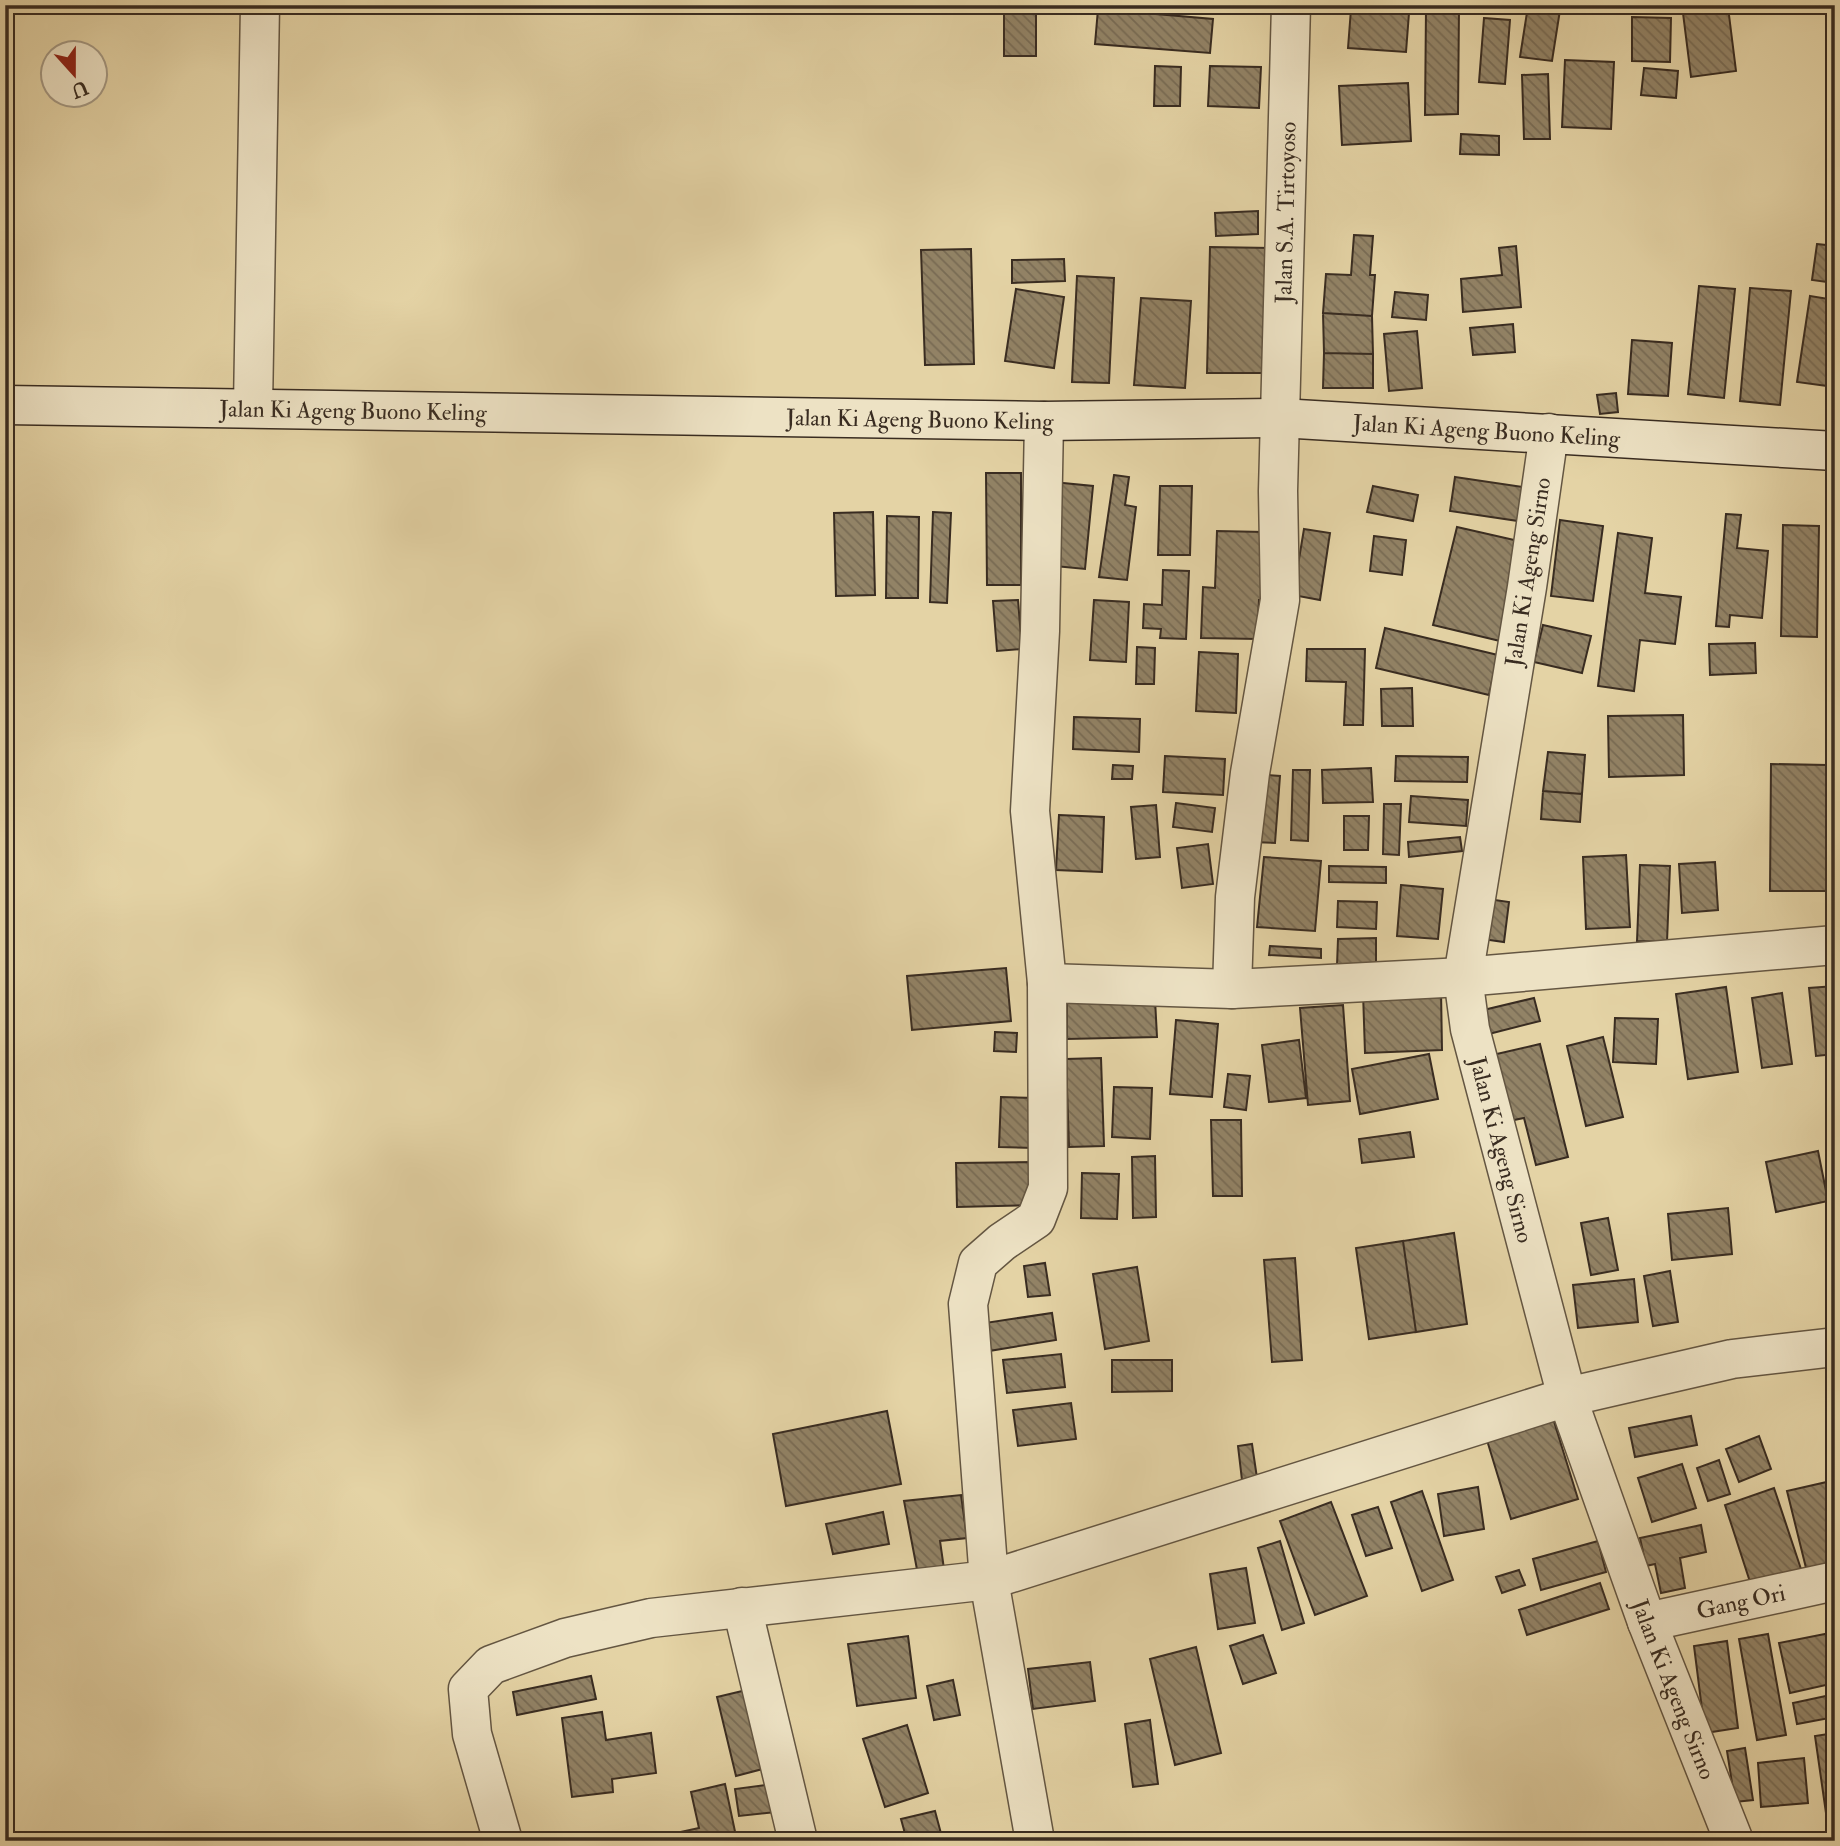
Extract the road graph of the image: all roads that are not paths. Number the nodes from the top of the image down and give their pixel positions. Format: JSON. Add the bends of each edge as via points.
{"nodes":[{"id":1,"x":260,"y":5,"type":"edge"},
{"id":2,"x":1291,"y":5,"type":"edge"},
{"id":3,"x":5,"y":405,"type":"edge"},
{"id":4,"x":253,"y":407,"type":"junction"},
{"id":5,"x":1280,"y":418,"type":"junction"},
{"id":6,"x":1044,"y":421,"type":"junction"},
{"id":7,"x":1549,"y":433,"type":"junction"},
{"id":8,"x":1835,"y":451,"type":"edge"},
{"id":9,"x":1835,"y":945,"type":"edge"},
{"id":10,"x":1462,"y":977,"type":"junction"},
{"id":11,"x":1047,"y":983,"type":"junction"},
{"id":12,"x":1232,"y":989,"type":"junction"},
{"id":13,"x":1835,"y":1347,"type":"edge"},
{"id":14,"x":1567,"y":1397,"type":"junction"},
{"id":15,"x":989,"y":1580,"type":"junction"},
{"id":16,"x":1835,"y":1581,"type":"edge"},
{"id":17,"x":742,"y":1607,"type":"junction"},
{"id":18,"x":1647,"y":1622,"type":"junction"},
{"id":19,"x":503,"y":1841,"type":"edge"},
{"id":20,"x":797,"y":1841,"type":"edge"},
{"id":21,"x":1035,"y":1841,"type":"edge"},
{"id":22,"x":1734,"y":1841,"type":"edge"}],
"edges":[{"from":1,"to":4,"type":"street"},
{"from":2,"to":5,"type":"street","name":"Jalan S.A. Tirtoyoso"},
{"from":3,"to":4,"type":"street","name":"Jalan Ki Ageng Buono Keling"},
{"from":4,"to":6,"type":"street","name":"Jalan Ki Ageng Buono Keling"},
{"from":5,"to":6,"type":"street","name":"Jalan Ki Ageng Buono Keling"},
{"from":5,"to":7,"type":"street","name":"Jalan Ki Ageng Buono Keling"},
{"from":5,"to":12,"type":"street","name":"Jalan S.A. Tirtoyoso","via":[[1280,600],[1248,787],[1235,897]]},
{"from":6,"to":11,"type":"street","via":[[1040,631],[1030,811]]},
{"from":7,"to":8,"type":"street","name":"Jalan Ki Ageng Buono Keling"},
{"from":7,"to":10,"type":"street","name":"Jalan Ki Ageng Sirno"},
{"from":9,"to":10,"type":"street"},
{"from":10,"to":12,"type":"street"},
{"from":10,"to":14,"type":"street","name":"Jalan Ki Ageng Sirno","via":[[1470,1029]]},
{"from":11,"to":12,"type":"street"},
{"from":11,"to":15,"type":"street","via":[[1048,1188],[1036,1219],[978,1263],[968,1304]]},
{"from":13,"to":14,"type":"street","via":[[1732,1359]]},
{"from":14,"to":15,"type":"street"},
{"from":14,"to":18,"type":"street","name":"Jalan Ki Ageng Sirno"},
{"from":15,"to":17,"type":"street"},
{"from":15,"to":21,"type":"street"},
{"from":16,"to":18,"type":"street","name":"Gang Ori"},
{"from":17,"to":19,"type":"street","via":[[651,1618],[565,1638],[492,1665],[468,1689],[472,1734]]},
{"from":17,"to":20,"type":"street"},
{"from":18,"to":22,"type":"street","name":"Jalan Ki Ageng Sirno"}]}
